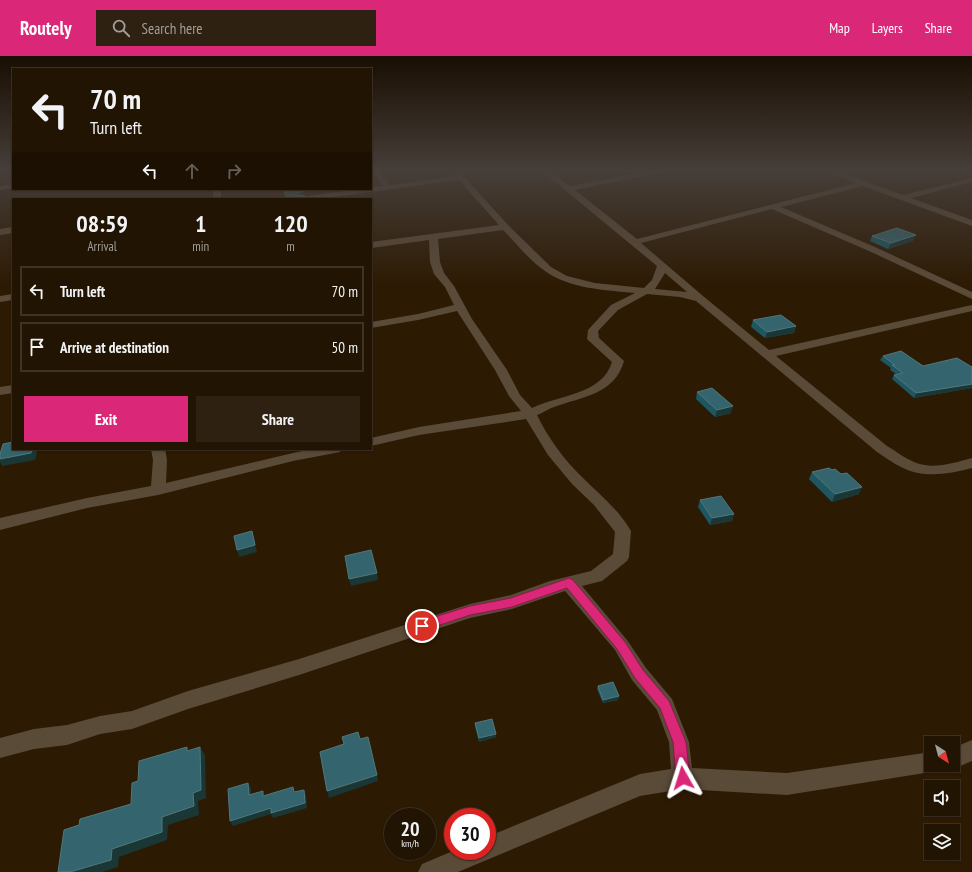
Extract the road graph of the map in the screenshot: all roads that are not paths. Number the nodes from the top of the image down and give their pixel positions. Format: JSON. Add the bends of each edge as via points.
{"nodes":[{"id":1,"x":489,"y":209,"type":"edge"},
{"id":2,"x":594,"y":209,"type":"edge"},
{"id":3,"x":760,"y":209,"type":"edge"},
{"id":4,"x":779,"y":209,"type":"edge"},
{"id":5,"x":933,"y":209,"type":"edge"},
{"id":6,"x":972,"y":223,"type":"edge"},
{"id":7,"x":505,"y":227,"type":"junction"},
{"id":8,"x":12,"y":230,"type":"edge"},
{"id":9,"x":0,"y":232,"type":"edge"},
{"id":10,"x":433,"y":236,"type":"junction"},
{"id":11,"x":635,"y":242,"type":"junction"},
{"id":12,"x":372,"y":245,"type":"edge"},
{"id":13,"x":662,"y":266,"type":"junction"},
{"id":14,"x":646,"y":290,"type":"junction"},
{"id":15,"x":972,"y":296,"type":"edge"},
{"id":16,"x":12,"y":297,"type":"edge"},
{"id":17,"x":699,"y":298,"type":"junction"},
{"id":18,"x":0,"y":299,"type":"edge"},
{"id":19,"x":460,"y":307,"type":"junction"},
{"id":20,"x":972,"y":308,"type":"edge"},
{"id":21,"x":372,"y":325,"type":"edge"},
{"id":22,"x":768,"y":354,"type":"junction"},
{"id":23,"x":12,"y":389,"type":"edge"},
{"id":24,"x":0,"y":391,"type":"edge"},
{"id":25,"x":515,"y":396,"type":"junction"},
{"id":26,"x":530,"y":414,"type":"junction"},
{"id":27,"x":498,"y":418,"type":"junction"},
{"id":28,"x":372,"y":442,"type":"edge"},
{"id":29,"x":158,"y":450,"type":"edge"},
{"id":30,"x":330,"y":450,"type":"edge"},
{"id":31,"x":972,"y":463,"type":"edge"},
{"id":32,"x":158,"y":490,"type":"junction"},
{"id":33,"x":0,"y":524,"type":"edge"},
{"id":34,"x":569,"y":583,"type":"junction"},
{"id":35,"x":0,"y":748,"type":"edge"},
{"id":36,"x":972,"y":750,"type":"edge"},
{"id":37,"x":960,"y":755,"type":"edge"},
{"id":38,"x":924,"y":763,"type":"edge"},
{"id":39,"x":683,"y":778,"type":"junction"},
{"id":40,"x":496,"y":844,"type":"edge"},
{"id":41,"x":459,"y":860,"type":"edge"},
{"id":42,"x":430,"y":872,"type":"edge"}],
"edges":[{"from":1,"to":7,"type":"street"},
{"from":2,"to":11,"type":"street"},
{"from":3,"to":11,"type":"street"},
{"from":4,"to":15,"type":"street"},
{"from":5,"to":6,"type":"street"},
{"from":7,"to":10,"type":"street"},
{"from":7,"to":14,"type":"street","via":[[548,269],[564,278],[595,286]]},
{"from":8,"to":9,"type":"street"},
{"from":10,"to":12,"type":"street"},
{"from":10,"to":19,"type":"street","via":[[435,262]]},
{"from":11,"to":13,"type":"street"},
{"from":13,"to":14,"type":"street","via":[[657,282]]},
{"from":13,"to":17,"type":"street"},
{"from":14,"to":17,"type":"street"},
{"from":14,"to":26,"type":"street","via":[[617,306],[593,330],[593,339],[618,361],[609,378],[591,392],[548,405]]},
{"from":16,"to":18,"type":"street"},
{"from":17,"to":22,"type":"street"},
{"from":19,"to":21,"type":"street"},
{"from":19,"to":25,"type":"street"},
{"from":20,"to":22,"type":"street"},
{"from":22,"to":31,"type":"street","via":[[882,449],[909,466],[931,470]]},
{"from":23,"to":24,"type":"street"},
{"from":25,"to":26,"type":"street"},
{"from":25,"to":27,"type":"street","via":[[512,406]]},
{"from":26,"to":27,"type":"street"},
{"from":26,"to":34,"type":"street","via":[[553,452],[623,531],[620,557],[596,576]]},
{"from":27,"to":28,"type":"street"},
{"from":29,"to":32,"type":"street"},
{"from":30,"to":32,"type":"street"},
{"from":32,"to":33,"type":"street","via":[[86,503]]},
{"from":34,"to":35,"type":"street","via":[[512,602],[470,611],[132,720]]},
{"from":34,"to":39,"type":"street","via":[[621,645],[639,674],[665,705],[679,742]]},
{"from":36,"to":37,"type":"street"},
{"from":38,"to":39,"type":"street","via":[[787,784]]},
{"from":39,"to":40,"type":"street","via":[[640,785]]},
{"from":41,"to":42,"type":"street"}]}
